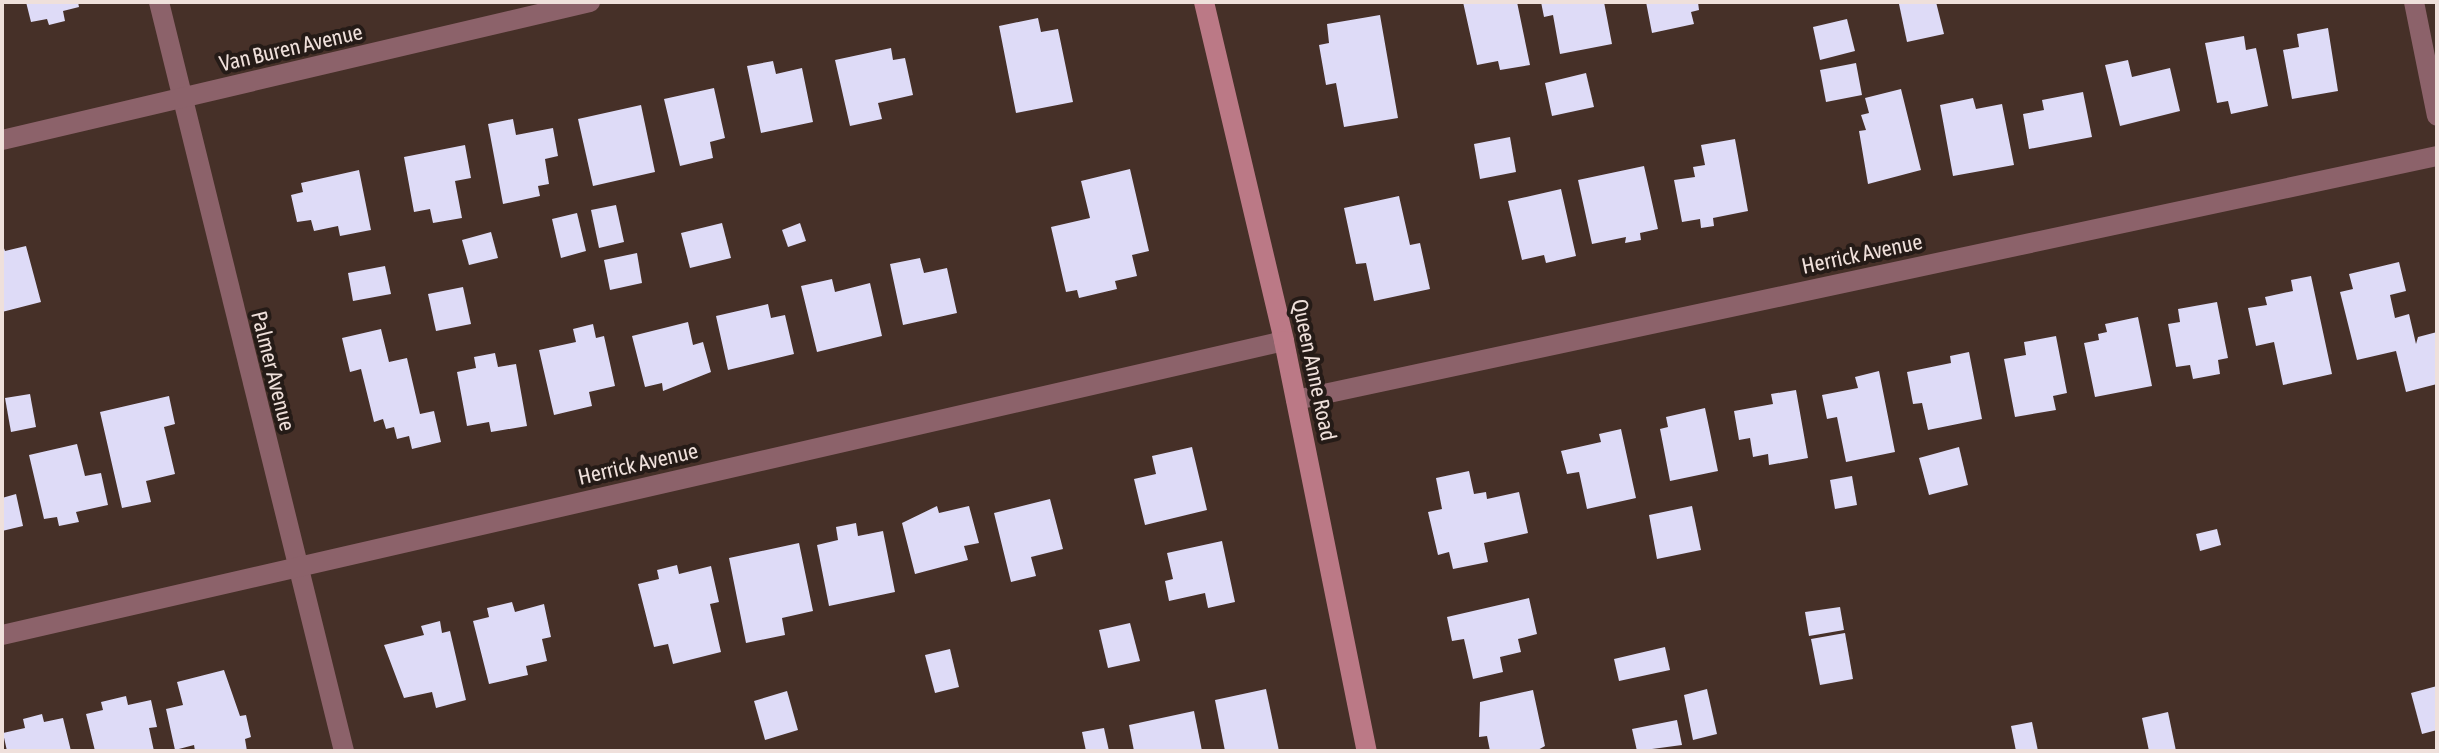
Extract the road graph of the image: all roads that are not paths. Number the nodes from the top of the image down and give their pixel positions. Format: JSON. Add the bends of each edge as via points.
{"nodes":[{"id":1,"x":159,"y":2,"type":"edge"},
{"id":2,"x":590,"y":2,"type":"edge"},
{"id":3,"x":1204,"y":2,"type":"edge"},
{"id":4,"x":2414,"y":2,"type":"edge"},
{"id":5,"x":182,"y":98,"type":"junction"},
{"id":6,"x":2437,"y":116,"type":"edge"},
{"id":7,"x":2,"y":140,"type":"edge"},
{"id":8,"x":2437,"y":156,"type":"edge"},
{"id":9,"x":1284,"y":341,"type":"junction"},
{"id":10,"x":1296,"y":400,"type":"junction"},
{"id":11,"x":296,"y":566,"type":"junction"},
{"id":12,"x":2,"y":635,"type":"edge"},
{"id":13,"x":344,"y":751,"type":"edge"},
{"id":14,"x":1367,"y":751,"type":"edge"}],
"edges":[{"from":1,"to":5,"type":"street","name":"Palmer Avenue"},
{"from":2,"to":5,"type":"street","name":"Van Buren Avenue"},
{"from":3,"to":9,"type":"street","name":"Queen Anne Road"},
{"from":4,"to":6,"type":"street"},
{"from":5,"to":7,"type":"street","name":"Van Buren Avenue"},
{"from":5,"to":11,"type":"street","name":"Palmer Avenue"},
{"from":8,"to":10,"type":"street","name":"Herrick Avenue"},
{"from":9,"to":10,"type":"street","name":"Queen Anne Road"},
{"from":9,"to":11,"type":"street","name":"Herrick Avenue"},
{"from":10,"to":14,"type":"street","name":"Queen Anne Road"},
{"from":11,"to":12,"type":"street","name":"Herrick Avenue"},
{"from":11,"to":13,"type":"street","name":"Palmer Avenue"}]}
